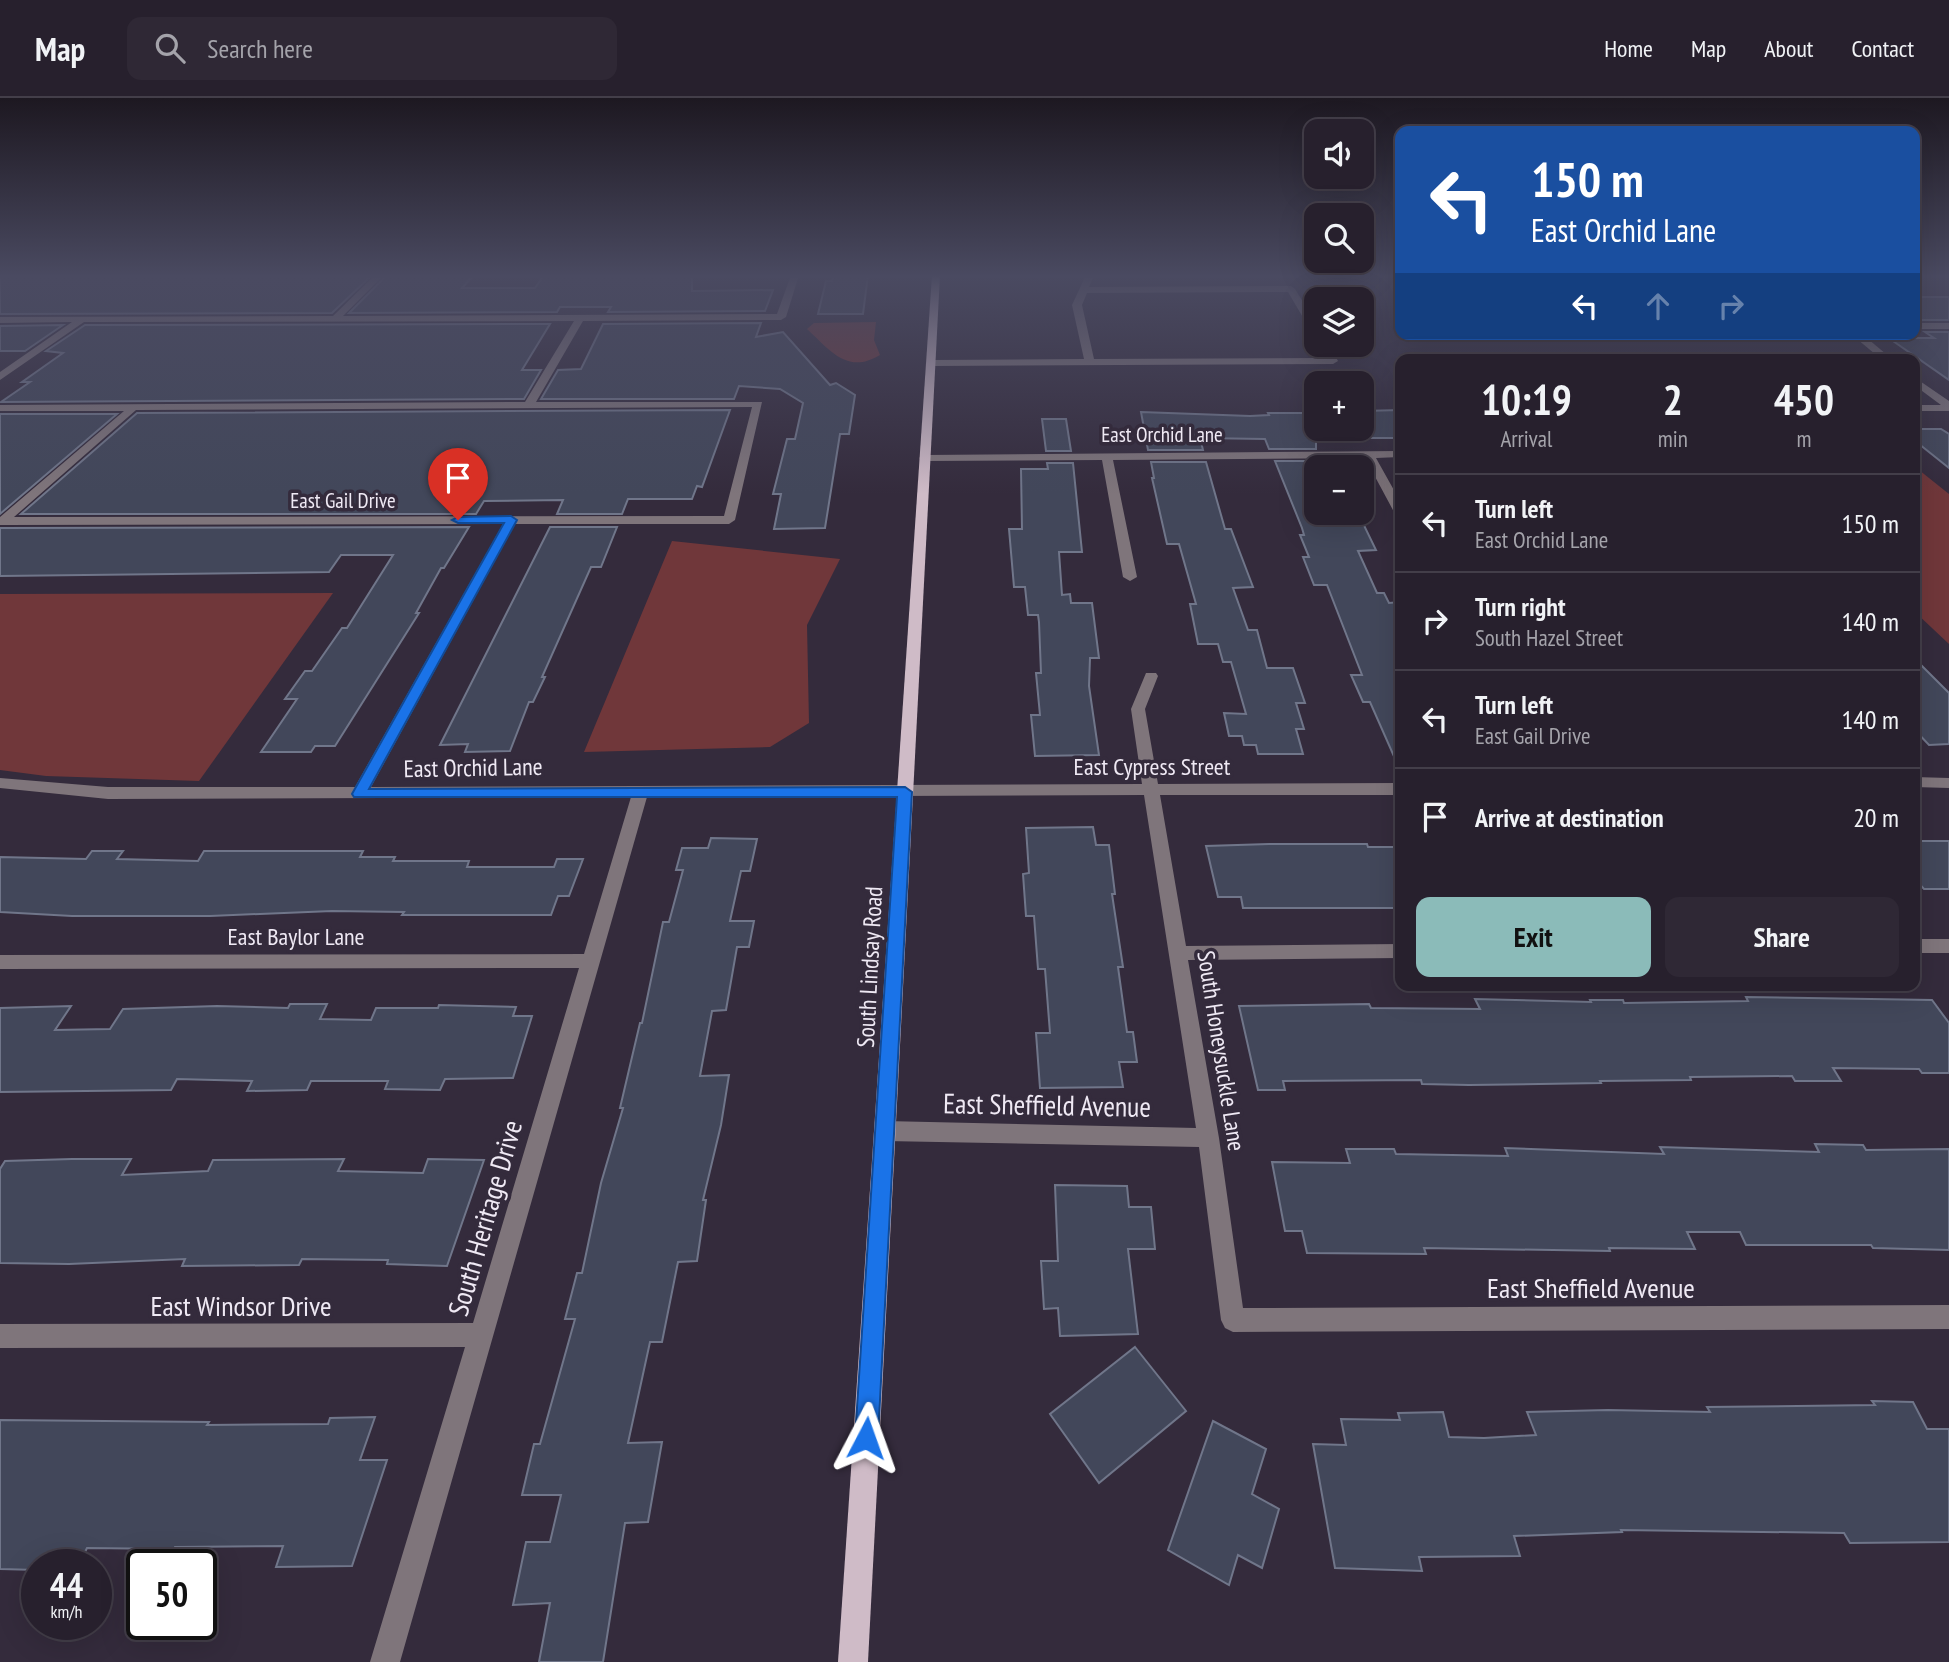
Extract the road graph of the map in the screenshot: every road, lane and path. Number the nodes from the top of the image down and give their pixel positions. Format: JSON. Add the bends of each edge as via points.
{"nodes":[{"id":1,"x":42,"y":348,"type":"edge"},
{"id":2,"x":562,"y":348,"type":"edge"},
{"id":3,"x":932,"y":348,"type":"edge"},
{"id":4,"x":1087,"y":348,"type":"edge"},
{"id":5,"x":1331,"y":357,"type":"edge"},
{"id":6,"x":1090,"y":362,"type":"junction"},
{"id":7,"x":931,"y":363,"type":"junction"},
{"id":8,"x":0,"y":377,"type":"edge"},
{"id":9,"x":1920,"y":385,"type":"edge"},
{"id":10,"x":529,"y":405,"type":"junction"},
{"id":11,"x":134,"y":407,"type":"junction"},
{"id":12,"x":1949,"y":407,"type":"edge"},
{"id":13,"x":0,"y":408,"type":"edge"},
{"id":14,"x":1920,"y":408,"type":"edge"},
{"id":15,"x":1395,"y":454,"type":"edge"},
{"id":16,"x":1304,"y":455,"type":"edge"},
{"id":17,"x":1369,"y":455,"type":"edge"},
{"id":18,"x":1108,"y":457,"type":"junction"},
{"id":19,"x":925,"y":458,"type":"junction"},
{"id":20,"x":1374,"y":464,"type":"edge"},
{"id":21,"x":1395,"y":503,"type":"edge"},
{"id":22,"x":511,"y":520,"type":"junction"},
{"id":23,"x":1,"y":521,"type":"edge"},
{"id":24,"x":1130,"y":577,"type":"dead end"},
{"id":25,"x":1151,"y":676,"type":"dead end"},
{"id":26,"x":1920,"y":782,"type":"edge"},
{"id":27,"x":0,"y":783,"type":"edge"},
{"id":28,"x":1949,"y":783,"type":"edge"},
{"id":29,"x":1395,"y":789,"type":"edge"},
{"id":30,"x":641,"y":791,"type":"junction"},
{"id":31,"x":905,"y":792,"type":"junction"},
{"id":32,"x":1149,"y":792,"type":"junction"},
{"id":33,"x":359,"y":794,"type":"junction"},
{"id":34,"x":1920,"y":946,"type":"edge"},
{"id":35,"x":1949,"y":946,"type":"edge"},
{"id":36,"x":1395,"y":951,"type":"edge"},
{"id":37,"x":1179,"y":953,"type":"junction"},
{"id":38,"x":592,"y":961,"type":"junction"},
{"id":39,"x":0,"y":962,"type":"edge"},
{"id":40,"x":885,"y":1131,"type":"junction"},
{"id":41,"x":1208,"y":1138,"type":"junction"},
{"id":42,"x":1949,"y":1317,"type":"edge"},
{"id":43,"x":1233,"y":1320,"type":"joint"},
{"id":44,"x":481,"y":1335,"type":"junction"},
{"id":45,"x":0,"y":1336,"type":"edge"},
{"id":46,"x":385,"y":1662,"type":"edge"},
{"id":47,"x":853,"y":1662,"type":"edge"}],
"edges":[{"from":1,"to":8,"type":"street"},
{"from":2,"to":10,"type":"street"},
{"from":3,"to":7,"type":"main road","name":"South Lindsay Road"},
{"from":4,"to":6,"type":"street"},
{"from":5,"to":6,"type":"street","via":[[1333,361]]},
{"from":6,"to":7,"type":"street"},
{"from":7,"to":19,"type":"main road","name":"South Lindsay Road"},
{"from":9,"to":12,"type":"street"},
{"from":10,"to":11,"type":"street"},
{"from":10,"to":22,"type":"street","name":"East Gail Drive","via":[[758,404],[729,520]]},
{"from":11,"to":13,"type":"street"},
{"from":11,"to":23,"type":"street"},
{"from":12,"to":14,"type":"street"},
{"from":15,"to":17,"type":"street","name":"East Orchid Lane"},
{"from":16,"to":18,"type":"street","name":"East Orchid Lane"},
{"from":18,"to":19,"type":"street","name":"East Orchid Lane"},
{"from":18,"to":24,"type":"street"},
{"from":19,"to":31,"type":"main road","name":"South Lindsay Road"},
{"from":20,"to":21,"type":"street"},
{"from":22,"to":23,"type":"street","name":"East Gail Drive"},
{"from":22,"to":33,"type":"street"},
{"from":25,"to":32,"type":"street","name":"South Honeysuckle Lane","via":[[1138,709]]},
{"from":26,"to":28,"type":"street"},
{"from":27,"to":33,"type":"street","name":"East Orchid Lane","via":[[108,793]]},
{"from":29,"to":32,"type":"street","name":"East Cypress Street"},
{"from":30,"to":31,"type":"street","name":"East Orchid Lane"},
{"from":30,"to":33,"type":"street","name":"East Orchid Lane"},
{"from":30,"to":38,"type":"street","name":"South Heritage Drive"},
{"from":31,"to":32,"type":"street","name":"East Cypress Street"},
{"from":31,"to":40,"type":"main road","name":"South Lindsay Road"},
{"from":32,"to":37,"type":"street","name":"South Honeysuckle Lane"},
{"from":34,"to":35,"type":"street"},
{"from":36,"to":37,"type":"street"},
{"from":37,"to":41,"type":"street","name":"South Honeysuckle Lane"},
{"from":38,"to":39,"type":"street","name":"East Baylor Lane"},
{"from":38,"to":44,"type":"street","name":"South Heritage Drive"},
{"from":40,"to":41,"type":"street","name":"East Sheffield Avenue"},
{"from":40,"to":47,"type":"main road","name":"South Lindsay Road"},
{"from":41,"to":43,"type":"street","name":"South Honeysuckle Lane"},
{"from":42,"to":43,"type":"street","name":"East Sheffield Avenue"},
{"from":44,"to":45,"type":"street","name":"East Windsor Drive"},
{"from":44,"to":46,"type":"street","name":"South Heritage Drive"}]}
